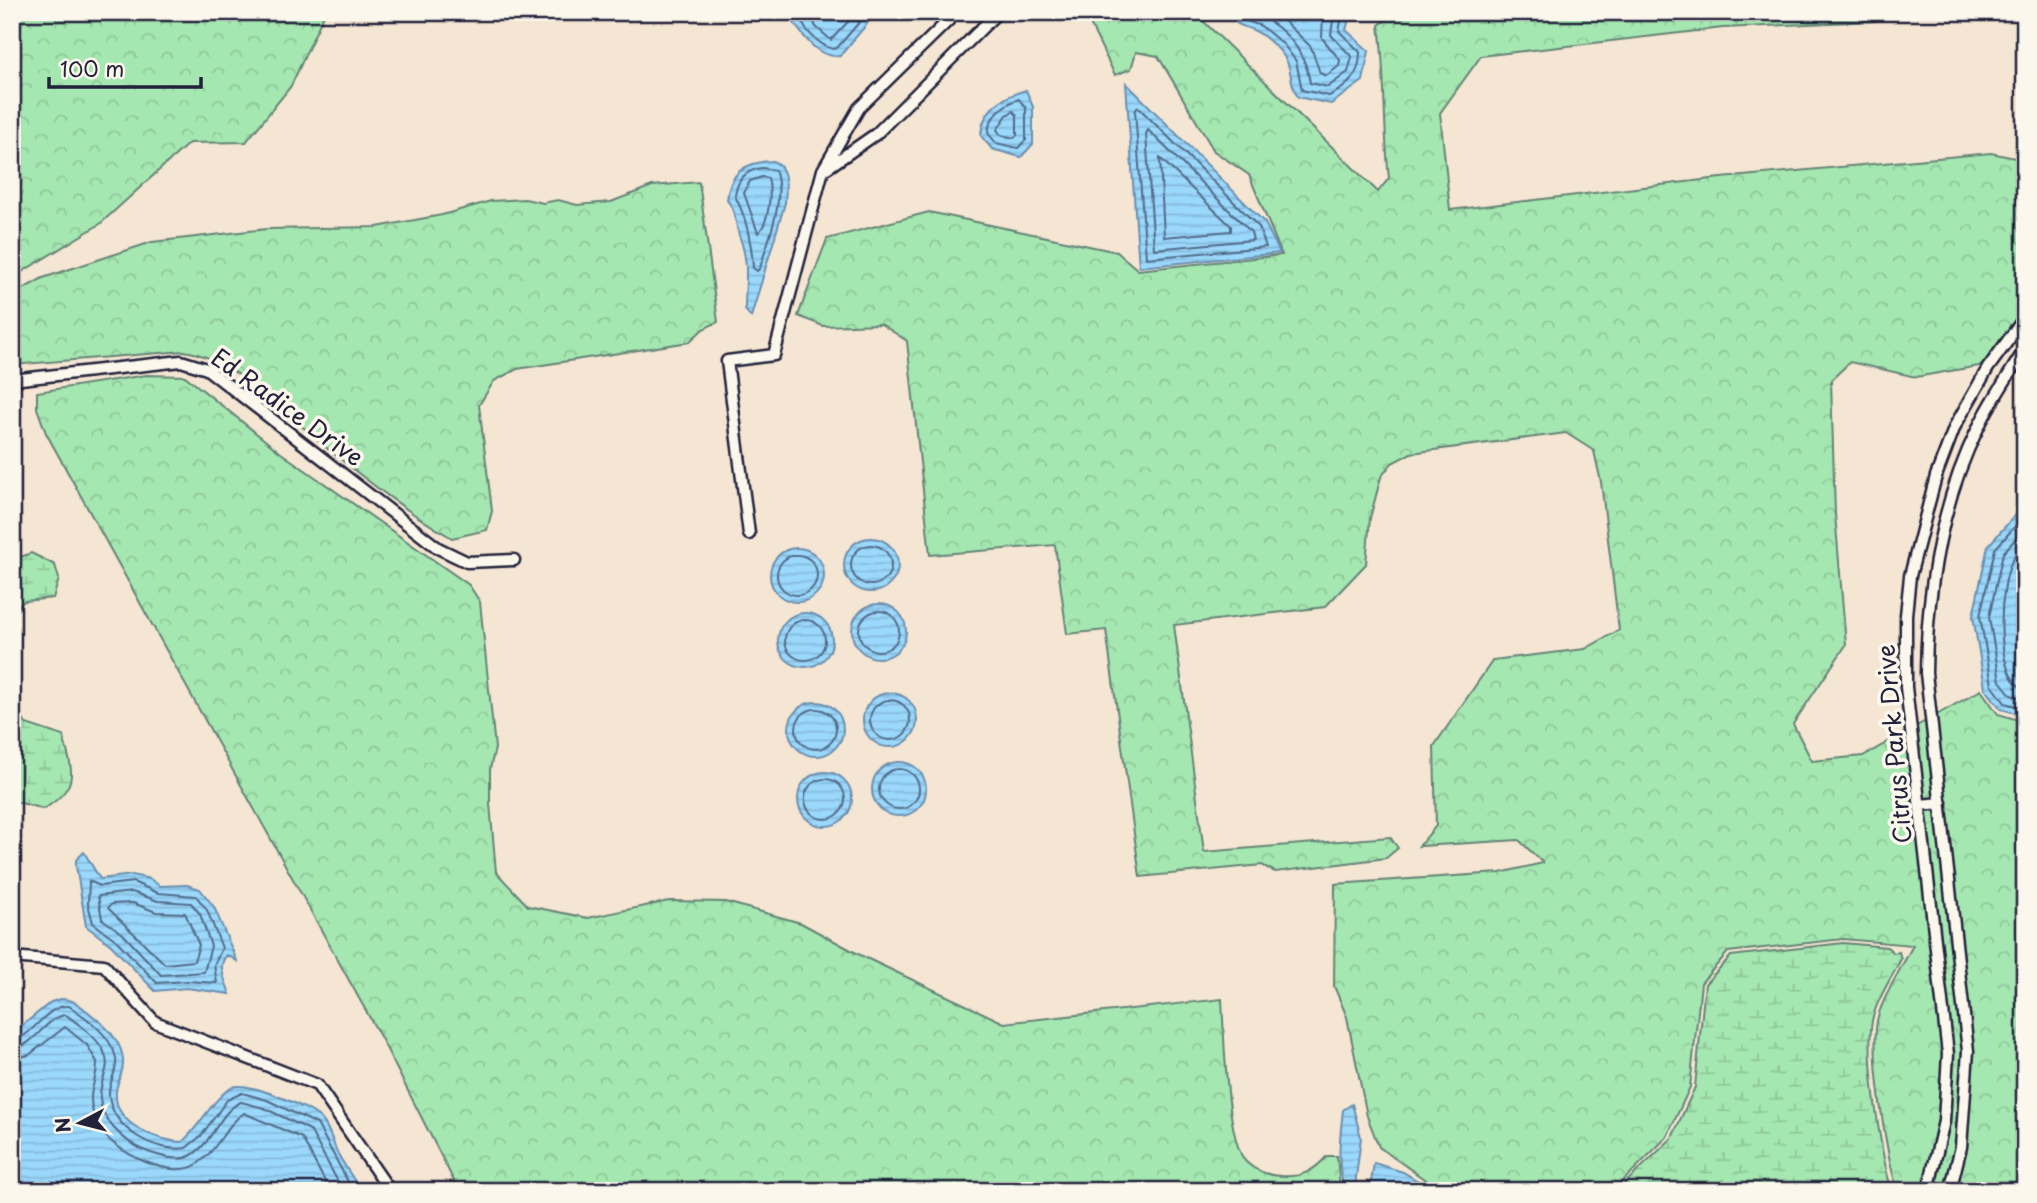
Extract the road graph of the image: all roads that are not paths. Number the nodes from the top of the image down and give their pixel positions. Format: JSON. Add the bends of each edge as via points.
{"nodes":[{"id":1,"x":957,"y":12,"type":"edge"},
{"id":2,"x":998,"y":12,"type":"edge"},
{"id":3,"x":823,"y":170,"type":"junction"},
{"id":4,"x":2025,"y":317,"type":"edge"},
{"id":5,"x":2025,"y":349,"type":"edge"},
{"id":6,"x":12,"y":380,"type":"edge"},
{"id":7,"x":749,"y":534,"type":"dead end"},
{"id":8,"x":514,"y":559,"type":"dead end"},
{"id":9,"x":1941,"y":803,"type":"junction"},
{"id":10,"x":1920,"y":805,"type":"junction"},
{"id":11,"x":12,"y":957,"type":"edge"},
{"id":12,"x":390,"y":1191,"type":"edge"},
{"id":13,"x":1928,"y":1191,"type":"edge"},
{"id":14,"x":1950,"y":1191,"type":"edge"}],
"edges":[{"from":1,"to":3,"type":"street","via":[[859,108]]},
{"from":2,"to":3,"type":"street","via":[[876,134]]},
{"from":3,"to":7,"type":"street","via":[[774,355],[727,362]]},
{"from":4,"to":10,"type":"street","name":"Citrus Park Drive","via":[[1988,368],[1955,426],[1910,576],[1906,687]]},
{"from":5,"to":9,"type":"street","name":"Citrus Park Drive","via":[[1978,428],[1951,496],[1936,552],[1927,614],[1926,673]]},
{"from":6,"to":8,"type":"street","name":"Ed Radice Drive","via":[[181,361],[207,369],[438,548],[467,562]]},
{"from":9,"to":10,"type":"street"},
{"from":9,"to":14,"type":"street","name":"Citrus Park Drive","via":[[1968,1051],[1961,1147]]},
{"from":10,"to":13,"type":"street","name":"Citrus Park Drive","via":[[1948,1054],[1944,1121]]},
{"from":11,"to":12,"type":"street","via":[[104,965],[155,1022],[317,1085]]}]}
